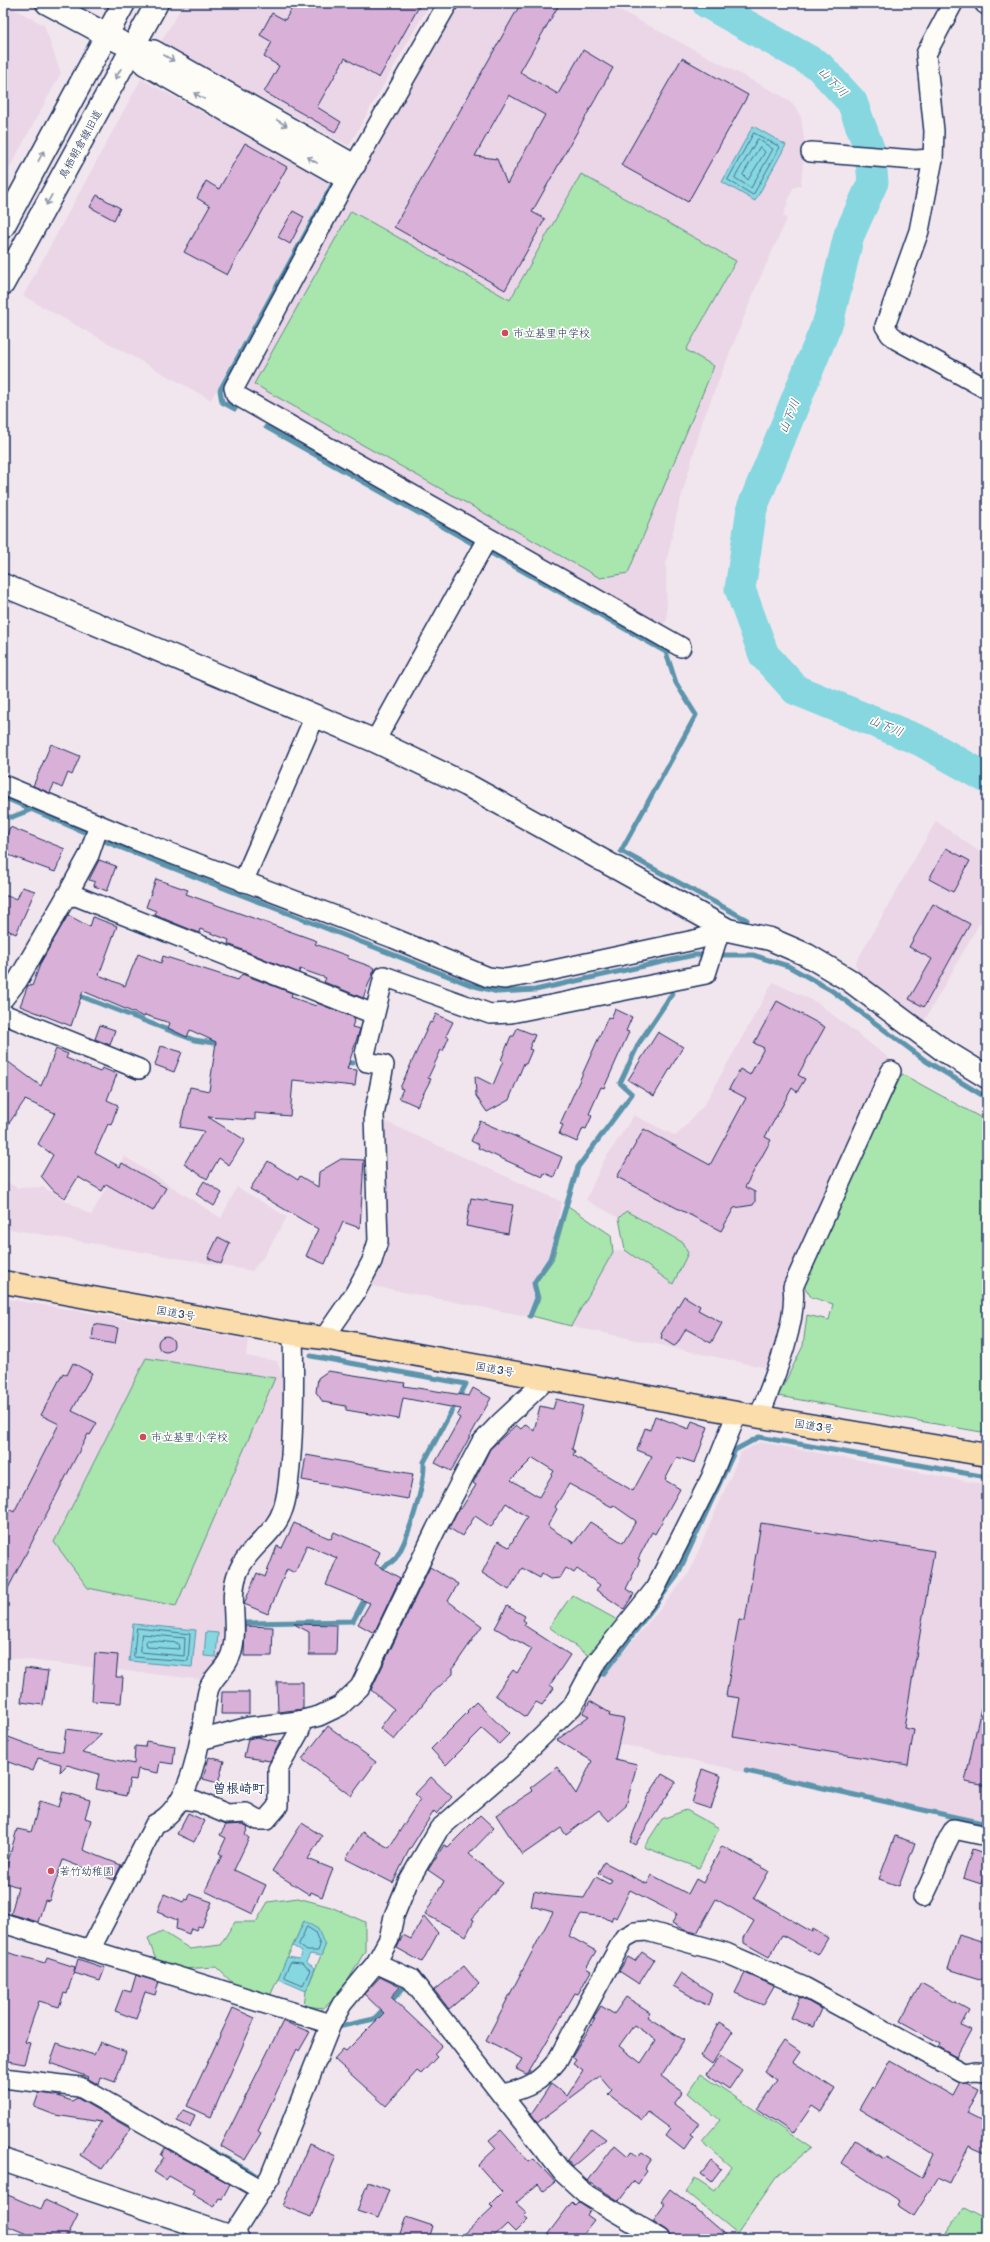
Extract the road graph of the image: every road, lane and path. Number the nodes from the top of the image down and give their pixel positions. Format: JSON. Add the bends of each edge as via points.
{"nodes":[{"id":1,"x":47,"y":3,"type":"edge"},
{"id":2,"x":124,"y":3,"type":"edge"},
{"id":3,"x":157,"y":3,"type":"edge"},
{"id":4,"x":448,"y":3,"type":"edge"},
{"id":5,"x":953,"y":3,"type":"edge"},
{"id":6,"x":106,"y":36,"type":"junction"},
{"id":7,"x":132,"y":48,"type":"junction"},
{"id":8,"x":815,"y":152,"type":"dead end"},
{"id":9,"x":933,"y":159,"type":"junction"},
{"id":10,"x":351,"y":172,"type":"junction"},
{"id":11,"x":3,"y":227,"type":"edge"},
{"id":12,"x":3,"y":284,"type":"edge"},
{"id":13,"x":987,"y":389,"type":"edge"},
{"id":14,"x":487,"y":539,"type":"junction"},
{"id":15,"x":3,"y":585,"type":"edge"},
{"id":16,"x":682,"y":648,"type":"dead end"},
{"id":17,"x":315,"y":716,"type":"junction"},
{"id":18,"x":375,"y":741,"type":"junction"},
{"id":19,"x":3,"y":785,"type":"edge"},
{"id":20,"x":99,"y":825,"type":"junction"},
{"id":21,"x":243,"y":882,"type":"junction"},
{"id":22,"x":66,"y":897,"type":"junction"},
{"id":23,"x":724,"y":931,"type":"junction"},
{"id":24,"x":11,"y":978,"type":"edge"},
{"id":25,"x":3,"y":1000,"type":"edge"},
{"id":26,"x":3,"y":1014,"type":"edge"},
{"id":27,"x":374,"y":1014,"type":"junction"},
{"id":28,"x":139,"y":1069,"type":"dead end"},
{"id":29,"x":891,"y":1071,"type":"dead end"},
{"id":30,"x":987,"y":1078,"type":"edge"},
{"id":31,"x":3,"y":1282,"type":"edge"},
{"id":32,"x":294,"y":1334,"type":"junction"},
{"id":33,"x":324,"y":1338,"type":"junction"},
{"id":34,"x":548,"y":1378,"type":"junction"},
{"id":35,"x":737,"y":1413,"type":"junction"},
{"id":36,"x":759,"y":1417,"type":"junction"},
{"id":37,"x":987,"y":1455,"type":"edge"},
{"id":38,"x":299,"y":1721,"type":"junction"},
{"id":39,"x":200,"y":1740,"type":"junction"},
{"id":40,"x":182,"y":1799,"type":"junction"},
{"id":41,"x":987,"y":1836,"type":"edge"},
{"id":42,"x":923,"y":1897,"type":"dead end"},
{"id":43,"x":3,"y":1923,"type":"edge"},
{"id":44,"x":90,"y":1950,"type":"junction"},
{"id":45,"x":376,"y":1964,"type":"junction"},
{"id":46,"x":331,"y":2024,"type":"junction"},
{"id":47,"x":987,"y":2072,"type":"edge"},
{"id":48,"x":3,"y":2078,"type":"edge"},
{"id":49,"x":503,"y":2094,"type":"junction"},
{"id":50,"x":3,"y":2160,"type":"edge"},
{"id":51,"x":262,"y":2190,"type":"junction"},
{"id":52,"x":233,"y":2238,"type":"edge"},
{"id":53,"x":661,"y":2239,"type":"edge"}],
"edges":[{"from":1,"to":6,"type":"street"},
{"from":2,"to":6,"type":"street"},
{"from":3,"to":7,"type":"street","name":"鳥栖朝倉線旧道"},
{"from":4,"to":10,"type":"street"},
{"from":5,"to":9,"type":"street","via":[[926,54],[934,131]]},
{"from":6,"to":7,"type":"street"},
{"from":11,"to":6,"type":"street","one_way":true},
{"from":7,"to":10,"type":"street","via":[[144,65]]},
{"from":7,"to":12,"type":"street","name":"鳥栖朝倉線旧道","one_way":true},
{"from":8,"to":9,"type":"street"},
{"from":9,"to":13,"type":"street","via":[[919,231],[886,326],[897,340]]},
{"from":10,"to":14,"type":"street","via":[[234,388],[236,395]]},
{"from":14,"to":16,"type":"street"},
{"from":14,"to":18,"type":"street"},
{"from":15,"to":17,"type":"street"},
{"from":17,"to":18,"type":"street"},
{"from":17,"to":21,"type":"street"},
{"from":18,"to":23,"type":"street","via":[[467,785]]},
{"from":19,"to":20,"type":"street"},
{"from":20,"to":21,"type":"street"},
{"from":20,"to":22,"type":"street","via":[[89,855]]},
{"from":21,"to":23,"type":"street","via":[[393,938],[462,968],[505,979],[699,939]]},
{"from":22,"to":24,"type":"street"},
{"from":22,"to":27,"type":"street","via":[[76,896]]},
{"from":23,"to":27,"type":"street","via":[[706,974],[511,1013],[490,1014],[384,976]]},
{"from":23,"to":30,"type":"street","via":[[770,939],[807,955],[849,980],[943,1050]]},
{"from":24,"to":25,"type":"street"},
{"from":26,"to":28,"type":"street"},
{"from":27,"to":33,"type":"street","via":[[365,1054],[367,1062],[384,1065],[374,1114],[378,1241],[372,1261],[355,1293]]},
{"from":29,"to":36,"type":"street","via":[[793,1287],[795,1301],[780,1362]]},
{"from":31,"to":32,"type":"highway","name":"国道3号"},
{"from":32,"to":33,"type":"highway","name":"国道3号"},
{"from":32,"to":39,"type":"street","via":[[294,1407],[289,1484],[283,1510],[271,1532],[248,1554],[238,1572],[232,1591],[233,1646],[228,1663],[209,1688]]},
{"from":33,"to":34,"type":"highway","name":"国道3号"},
{"from":34,"to":35,"type":"highway","name":"国道3号"},
{"from":34,"to":38,"type":"street","via":[[482,1443],[436,1529],[360,1687],[340,1706],[319,1716]]},
{"from":35,"to":36,"type":"highway","name":"国道3号"},
{"from":35,"to":45,"type":"street","via":[[711,1478],[655,1589],[595,1664],[572,1707],[512,1766],[439,1829],[408,1882],[394,1916],[389,1939]]},
{"from":36,"to":37,"type":"highway","name":"国道3号"},
{"from":38,"to":39,"type":"street","via":[[249,1727]]},
{"from":38,"to":40,"type":"street","via":[[300,1730],[278,1769],[278,1806],[266,1820],[258,1820],[246,1813],[227,1814],[196,1801]]},
{"from":39,"to":40,"type":"street"},
{"from":40,"to":44,"type":"street","via":[[165,1820],[155,1824]]},
{"from":41,"to":42,"type":"street","via":[[954,1829],[944,1844],[929,1888]]},
{"from":43,"to":44,"type":"street"},
{"from":44,"to":46,"type":"street"},
{"from":45,"to":46,"type":"street","via":[[342,2004]]},
{"from":45,"to":49,"type":"street","via":[[411,1979]]},
{"from":46,"to":51,"type":"street","via":[[270,2177]]},
{"from":47,"to":49,"type":"street","via":[[963,2073],[804,1987],[726,1953],[647,1931],[635,1932],[624,1938],[557,2061],[545,2076],[528,2088]]},
{"from":48,"to":51,"type":"street","via":[[80,2087]]},
{"from":49,"to":53,"type":"street","via":[[562,2172],[587,2194]]},
{"from":50,"to":52,"type":"street"},
{"from":51,"to":52,"type":"street"}]}
